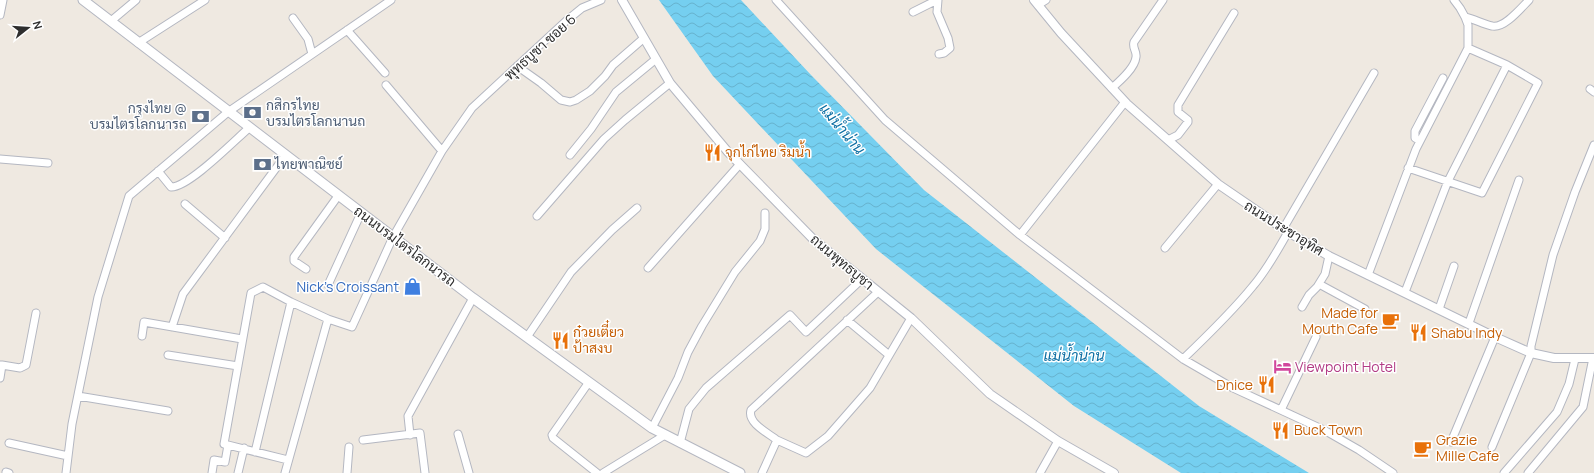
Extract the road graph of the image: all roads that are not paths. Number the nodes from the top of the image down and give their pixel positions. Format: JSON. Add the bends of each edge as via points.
{"nodes":[{"id":1,"x":3,"y":0,"type":"edge"},
{"id":2,"x":83,"y":0,"type":"edge"},
{"id":3,"x":136,"y":0,"type":"edge"},
{"id":4,"x":205,"y":0,"type":"edge"},
{"id":5,"x":391,"y":0,"type":"edge"},
{"id":6,"x":601,"y":0,"type":"edge"},
{"id":7,"x":622,"y":0,"type":"edge"},
{"id":8,"x":776,"y":0,"type":"edge"},
{"id":9,"x":938,"y":0,"type":"edge"},
{"id":10,"x":1046,"y":0,"type":"edge"},
{"id":11,"x":1163,"y":0,"type":"edge"},
{"id":12,"x":1454,"y":0,"type":"edge"},
{"id":13,"x":1529,"y":0,"type":"edge"},
{"id":14,"x":1036,"y":2,"type":"edge"},
{"id":15,"x":913,"y":12,"type":"dead end"},
{"id":16,"x":0,"y":13,"type":"edge"},
{"id":17,"x":1234,"y":13,"type":"dead end"},
{"id":18,"x":1465,"y":17,"type":"junction"},
{"id":19,"x":292,"y":18,"type":"dead end"},
{"id":20,"x":111,"y":21,"type":"junction"},
{"id":21,"x":347,"y":30,"type":"junction"},
{"id":22,"x":644,"y":38,"type":"junction"},
{"id":23,"x":138,"y":43,"type":"junction"},
{"id":24,"x":1468,"y":48,"type":"junction"},
{"id":25,"x":312,"y":54,"type":"junction"},
{"id":26,"x":938,"y":54,"type":"dead end"},
{"id":27,"x":656,"y":59,"type":"junction"},
{"id":28,"x":1507,"y":65,"type":"junction"},
{"id":29,"x":517,"y":66,"type":"junction"},
{"id":30,"x":1374,"y":72,"type":"dead end"},
{"id":31,"x":384,"y":73,"type":"dead end"},
{"id":32,"x":1442,"y":78,"type":"dead end"},
{"id":33,"x":670,"y":83,"type":"junction"},
{"id":34,"x":386,"y":85,"type":"dead end"},
{"id":35,"x":1112,"y":88,"type":"junction"},
{"id":36,"x":1125,"y":102,"type":"junction"},
{"id":37,"x":228,"y":112,"type":"junction"},
{"id":38,"x":248,"y":128,"type":"junction"},
{"id":39,"x":1168,"y":140,"type":"junction"},
{"id":40,"x":1420,"y":141,"type":"junction"},
{"id":41,"x":1594,"y":145,"type":"edge"},
{"id":42,"x":442,"y":151,"type":"junction"},
{"id":43,"x":570,"y":155,"type":"dead end"},
{"id":44,"x":285,"y":156,"type":"junction"},
{"id":45,"x":0,"y":159,"type":"edge"},
{"id":46,"x":48,"y":163,"type":"dead end"},
{"id":47,"x":740,"y":164,"type":"junction"},
{"id":48,"x":1408,"y":168,"type":"junction"},
{"id":49,"x":158,"y":171,"type":"junction"},
{"id":50,"x":1519,"y":180,"type":"dead end"},
{"id":51,"x":1448,"y":181,"type":"junction"},
{"id":52,"x":1218,"y":184,"type":"junction"},
{"id":53,"x":338,"y":196,"type":"junction"},
{"id":54,"x":185,"y":204,"type":"dead end"},
{"id":55,"x":637,"y":208,"type":"dead end"},
{"id":56,"x":361,"y":213,"type":"junction"},
{"id":57,"x":764,"y":213,"type":"dead end"},
{"id":58,"x":537,"y":216,"type":"dead end"},
{"id":59,"x":1285,"y":231,"type":"junction"},
{"id":60,"x":1020,"y":235,"type":"junction"},
{"id":61,"x":392,"y":237,"type":"junction"},
{"id":62,"x":225,"y":238,"type":"junction"},
{"id":63,"x":1165,"y":248,"type":"dead end"},
{"id":64,"x":1329,"y":256,"type":"junction"},
{"id":65,"x":1454,"y":266,"type":"dead end"},
{"id":66,"x":648,"y":268,"type":"dead end"},
{"id":67,"x":306,"y":269,"type":"dead end"},
{"id":68,"x":1368,"y":275,"type":"junction"},
{"id":69,"x":862,"y":279,"type":"junction"},
{"id":70,"x":1319,"y":284,"type":"junction"},
{"id":71,"x":328,"y":285,"type":"dead end"},
{"id":72,"x":878,"y":292,"type":"junction"},
{"id":73,"x":1405,"y":292,"type":"junction"},
{"id":74,"x":473,"y":298,"type":"junction"},
{"id":75,"x":291,"y":302,"type":"junction"},
{"id":76,"x":1302,"y":307,"type":"dead end"},
{"id":77,"x":1365,"y":309,"type":"dead end"},
{"id":78,"x":1439,"y":309,"type":"junction"},
{"id":79,"x":36,"y":313,"type":"dead end"},
{"id":80,"x":911,"y":318,"type":"junction"},
{"id":81,"x":328,"y":319,"type":"junction"},
{"id":82,"x":847,"y":320,"type":"junction"},
{"id":83,"x":1469,"y":323,"type":"junction"},
{"id":84,"x":172,"y":327,"type":"junction"},
{"id":85,"x":142,"y":336,"type":"dead end"},
{"id":86,"x":527,"y":337,"type":"junction"},
{"id":87,"x":1316,"y":337,"type":"dead end"},
{"id":88,"x":1495,"y":337,"type":"junction"},
{"id":89,"x":242,"y":339,"type":"junction"},
{"id":90,"x":1531,"y":352,"type":"junction"},
{"id":91,"x":889,"y":354,"type":"junction"},
{"id":92,"x":168,"y":355,"type":"dead end"},
{"id":93,"x":1594,"y":358,"type":"edge"},
{"id":94,"x":1183,"y":359,"type":"junction"},
{"id":95,"x":1575,"y":359,"type":"junction"},
{"id":96,"x":1,"y":365,"type":"edge"},
{"id":97,"x":238,"y":366,"type":"junction"},
{"id":98,"x":0,"y":378,"type":"edge"},
{"id":99,"x":589,"y":382,"type":"junction"},
{"id":100,"x":78,"y":396,"type":"junction"},
{"id":101,"x":1281,"y":410,"type":"junction"},
{"id":102,"x":168,"y":411,"type":"dead end"},
{"id":103,"x":652,"y":428,"type":"junction"},
{"id":104,"x":458,"y":434,"type":"dead end"},
{"id":105,"x":410,"y":435,"type":"junction"},
{"id":106,"x":665,"y":435,"type":"junction"},
{"id":107,"x":363,"y":440,"type":"dead end"},
{"id":108,"x":778,"y":440,"type":"junction"},
{"id":109,"x":1058,"y":442,"type":"junction"},
{"id":110,"x":1452,"y":442,"type":"dead end"},
{"id":111,"x":9,"y":443,"type":"dead end"},
{"id":112,"x":680,"y":443,"type":"junction"},
{"id":113,"x":228,"y":445,"type":"junction"},
{"id":114,"x":349,"y":447,"type":"dead end"},
{"id":115,"x":1492,"y":447,"type":"dead end"},
{"id":116,"x":244,"y":448,"type":"junction"},
{"id":117,"x":255,"y":452,"type":"junction"},
{"id":118,"x":68,"y":456,"type":"junction"},
{"id":119,"x":288,"y":460,"type":"junction"},
{"id":120,"x":66,"y":473,"type":"edge"},
{"id":121,"x":212,"y":473,"type":"edge"},
{"id":122,"x":238,"y":473,"type":"edge"},
{"id":123,"x":284,"y":473,"type":"edge"},
{"id":124,"x":347,"y":473,"type":"edge"},
{"id":125,"x":425,"y":473,"type":"edge"},
{"id":126,"x":469,"y":473,"type":"edge"},
{"id":127,"x":597,"y":473,"type":"edge"},
{"id":128,"x":603,"y":473,"type":"edge"},
{"id":129,"x":740,"y":473,"type":"edge"},
{"id":130,"x":762,"y":473,"type":"edge"},
{"id":131,"x":1040,"y":473,"type":"edge"},
{"id":132,"x":1114,"y":473,"type":"edge"},
{"id":133,"x":1393,"y":473,"type":"edge"},
{"id":134,"x":1504,"y":473,"type":"edge"},
{"id":135,"x":1528,"y":473,"type":"edge"}],
"edges":[{"from":1,"to":16,"type":"street"},
{"from":2,"to":20,"type":"main road","name":"ถนนบรมไตรโลกนารถ"},
{"from":3,"to":20,"type":"street"},
{"from":4,"to":23,"type":"street"},
{"from":5,"to":21,"type":"street"},
{"from":6,"to":29,"type":"street","name":"พุทธบูชา ซอย 6","via":[[582,8]]},
{"from":7,"to":22,"type":"street","name":"ถนนพุทธบูชา"},
{"from":8,"to":60,"type":"street","via":[[885,120]]},
{"from":9,"to":15,"type":"street"},
{"from":9,"to":26,"type":"street","via":[[937,12],[950,48]]},
{"from":10,"to":14,"type":"street"},
{"from":11,"to":35,"type":"street","via":[[1134,42],[1137,57],[1135,61],[1123,79]]},
{"from":12,"to":18,"type":"street"},
{"from":13,"to":18,"type":"street","via":[[1501,26],[1492,26]]},
{"from":14,"to":35,"type":"street","name":"ถนนประชาอุทิศ"},
{"from":17,"to":39,"type":"street","via":[[1178,105],[1178,112],[1188,122],[1178,135]]},
{"from":18,"to":24,"type":"street","via":[[1468,26]]},
{"from":19,"to":25,"type":"street","via":[[308,39]]},
{"from":20,"to":23,"type":"main road","name":"ถนนบรมไตรโลกนารถ"},
{"from":21,"to":25,"type":"street"},
{"from":21,"to":31,"type":"street"},
{"from":22,"to":27,"type":"street","name":"ถนนพุทธบูชา"},
{"from":22,"to":29,"type":"street","via":[[613,65],[590,91],[570,102],[561,100]]},
{"from":23,"to":37,"type":"main road","name":"ถนนบรมไตรโลกนารถ"},
{"from":24,"to":28,"type":"street"},
{"from":24,"to":40,"type":"street"},
{"from":25,"to":37,"type":"street"},
{"from":27,"to":33,"type":"street","name":"ถนนพุทธบูชา"},
{"from":27,"to":43,"type":"street","via":[[616,92]]},
{"from":28,"to":51,"type":"street"},
{"from":28,"to":51,"type":"street","via":[[1538,83],[1482,194]]},
{"from":29,"to":42,"type":"street","name":"พุทธบูชา ซอย 6","via":[[472,108]]},
{"from":30,"to":59,"type":"street"},
{"from":32,"to":40,"type":"street","via":[[1415,131],[1415,138]]},
{"from":33,"to":47,"type":"street","name":"ถนนพุทธบูชา"},
{"from":33,"to":58,"type":"street","via":[[604,139]]},
{"from":34,"to":42,"type":"street"},
{"from":35,"to":36,"type":"street","name":"ถนนประชาอุทิศ"},
{"from":36,"to":39,"type":"street","name":"ถนนประชาอุทิศ"},
{"from":36,"to":60,"type":"street"},
{"from":37,"to":38,"type":"main road","name":"ถนนบรมไตรโลกนารถ"},
{"from":37,"to":49,"type":"street"},
{"from":38,"to":44,"type":"main road","name":"ถนนบรมไตรโลกนารถ"},
{"from":38,"to":49,"type":"street","via":[[199,173],[177,186],[172,187]]},
{"from":39,"to":52,"type":"street","name":"ถนนประชาอุทิศ"},
{"from":40,"to":48,"type":"street"},
{"from":41,"to":90,"type":"street","via":[[1553,255]]},
{"from":42,"to":61,"type":"street","name":"พุทธบูชา ซอย 6"},
{"from":44,"to":53,"type":"main road","name":"ถนนบรมไตรโลกนารถ"},
{"from":44,"to":62,"type":"street"},
{"from":45,"to":46,"type":"street"},
{"from":47,"to":66,"type":"street"},
{"from":47,"to":69,"type":"street","name":"ถนนพุทธบูชา","via":[[813,239]]},
{"from":48,"to":51,"type":"street"},
{"from":48,"to":68,"type":"street"},
{"from":49,"to":100,"type":"street","via":[[129,196],[98,297]]},
{"from":50,"to":83,"type":"street"},
{"from":51,"to":73,"type":"street"},
{"from":52,"to":59,"type":"street","name":"ถนนประชาอุทิศ"},
{"from":52,"to":63,"type":"street"},
{"from":53,"to":56,"type":"main road","name":"ถนนบรมไตรโลกนารถ"},
{"from":53,"to":67,"type":"street","via":[[294,257],[294,261]]},
{"from":54,"to":62,"type":"street"},
{"from":55,"to":86,"type":"street","via":[[571,272]]},
{"from":56,"to":61,"type":"main road","name":"ถนนบรมไตรโลกนารถ"},
{"from":56,"to":71,"type":"street"},
{"from":57,"to":103,"type":"street","via":[[765,229],[760,242],[735,272],[702,326]]},
{"from":59,"to":64,"type":"street","name":"ถนนประชาอุทิศ"},
{"from":59,"to":94,"type":"street","via":[[1270,263],[1253,286]]},
{"from":60,"to":94,"type":"street"},
{"from":61,"to":74,"type":"main road","name":"ถนนบรมไตรโลกนารถ"},
{"from":61,"to":81,"type":"street","name":"พุทธบูชา ซอย 6","via":[[352,327]]},
{"from":62,"to":84,"type":"street","via":[[183,294]]},
{"from":64,"to":68,"type":"street","name":"ถนนประชาอุทิศ"},
{"from":64,"to":70,"type":"street","via":[[1325,274]]},
{"from":65,"to":78,"type":"street"},
{"from":68,"to":73,"type":"street","name":"ถนนประชาอุทิศ"},
{"from":69,"to":72,"type":"street","name":"ถนนพุทธบูชา"},
{"from":69,"to":112,"type":"street","via":[[806,332],[790,315],[706,388],[689,409]]},
{"from":70,"to":76,"type":"street"},
{"from":70,"to":77,"type":"street"},
{"from":72,"to":80,"type":"street","name":"ถนนพุทธบูชา"},
{"from":72,"to":82,"type":"street"},
{"from":73,"to":78,"type":"street","name":"ถนนประชาอุทิศ"},
{"from":74,"to":86,"type":"main road","name":"ถนนบรมไตรโลกนารถ"},
{"from":74,"to":105,"type":"street","via":[[408,416]]},
{"from":75,"to":81,"type":"street"},
{"from":75,"to":89,"type":"street","via":[[263,286],[251,293]]},
{"from":75,"to":117,"type":"street"},
{"from":78,"to":83,"type":"street","name":"ถนนประชาอุทิศ"},
{"from":79,"to":96,"type":"street","via":[[26,365],[20,368]]},
{"from":80,"to":91,"type":"street"},
{"from":80,"to":109,"type":"street","name":"ถนนพุทธบูชา","via":[[990,394]]},
{"from":81,"to":119,"type":"street"},
{"from":82,"to":91,"type":"street"},
{"from":82,"to":108,"type":"street","via":[[751,410],[749,415],[752,421]]},
{"from":83,"to":88,"type":"street","name":"ถนนประชาอุทิศ"},
{"from":84,"to":85,"type":"street","via":[[144,322]]},
{"from":84,"to":89,"type":"street"},
{"from":86,"to":99,"type":"main road","name":"ถนนบรมไตรโลกนารถ"},
{"from":87,"to":101,"type":"street"},
{"from":88,"to":90,"type":"street","name":"ถนนประชาอุทิศ"},
{"from":88,"to":110,"type":"street"},
{"from":89,"to":97,"type":"street"},
{"from":90,"to":95,"type":"street","name":"ถนนประชาอุทิศ","via":[[1554,358]]},
{"from":90,"to":115,"type":"street"},
{"from":91,"to":108,"type":"street","via":[[870,388],[828,436],[806,453]]},
{"from":92,"to":97,"type":"street"},
{"from":93,"to":95,"type":"street","name":"ถนนประชาอุทิศ"},
{"from":93,"to":135,"type":"street","via":[[1583,407]]},
{"from":94,"to":101,"type":"street","via":[[1233,388]]},
{"from":95,"to":134,"type":"street","via":[[1569,384],[1557,412]]},
{"from":96,"to":98,"type":"street"},
{"from":97,"to":113,"type":"street","via":[[224,444]]},
{"from":99,"to":103,"type":"main road","name":"ถนนบรมไตรโลกนารถ"},
{"from":99,"to":127,"type":"street","via":[[552,435]]},
{"from":100,"to":102,"type":"street"},
{"from":100,"to":118,"type":"street"},
{"from":101,"to":133,"type":"street","via":[[1324,430]]},
{"from":103,"to":106,"type":"main road","name":"ถนนบรมไตรโลกนารถ"},
{"from":104,"to":126,"type":"street"},
{"from":105,"to":107,"type":"street"},
{"from":105,"to":125,"type":"street","via":[[420,433]]},
{"from":106,"to":112,"type":"main road","name":"ถนนบรมไตรโลกนารถ"},
{"from":106,"to":128,"type":"street"},
{"from":108,"to":130,"type":"street"},
{"from":109,"to":131,"type":"street"},
{"from":109,"to":132,"type":"street","name":"ถนนพุทธบูชา"},
{"from":111,"to":118,"type":"street"},
{"from":112,"to":129,"type":"main road","name":"ถนนบรมไตรโลกนารถ"},
{"from":113,"to":116,"type":"street"},
{"from":113,"to":121,"type":"street","via":[[225,462],[214,460]]},
{"from":114,"to":124,"type":"street"},
{"from":116,"to":117,"type":"street"},
{"from":116,"to":122,"type":"street"},
{"from":117,"to":119,"type":"street"},
{"from":118,"to":120,"type":"street"},
{"from":119,"to":123,"type":"street"}]}
